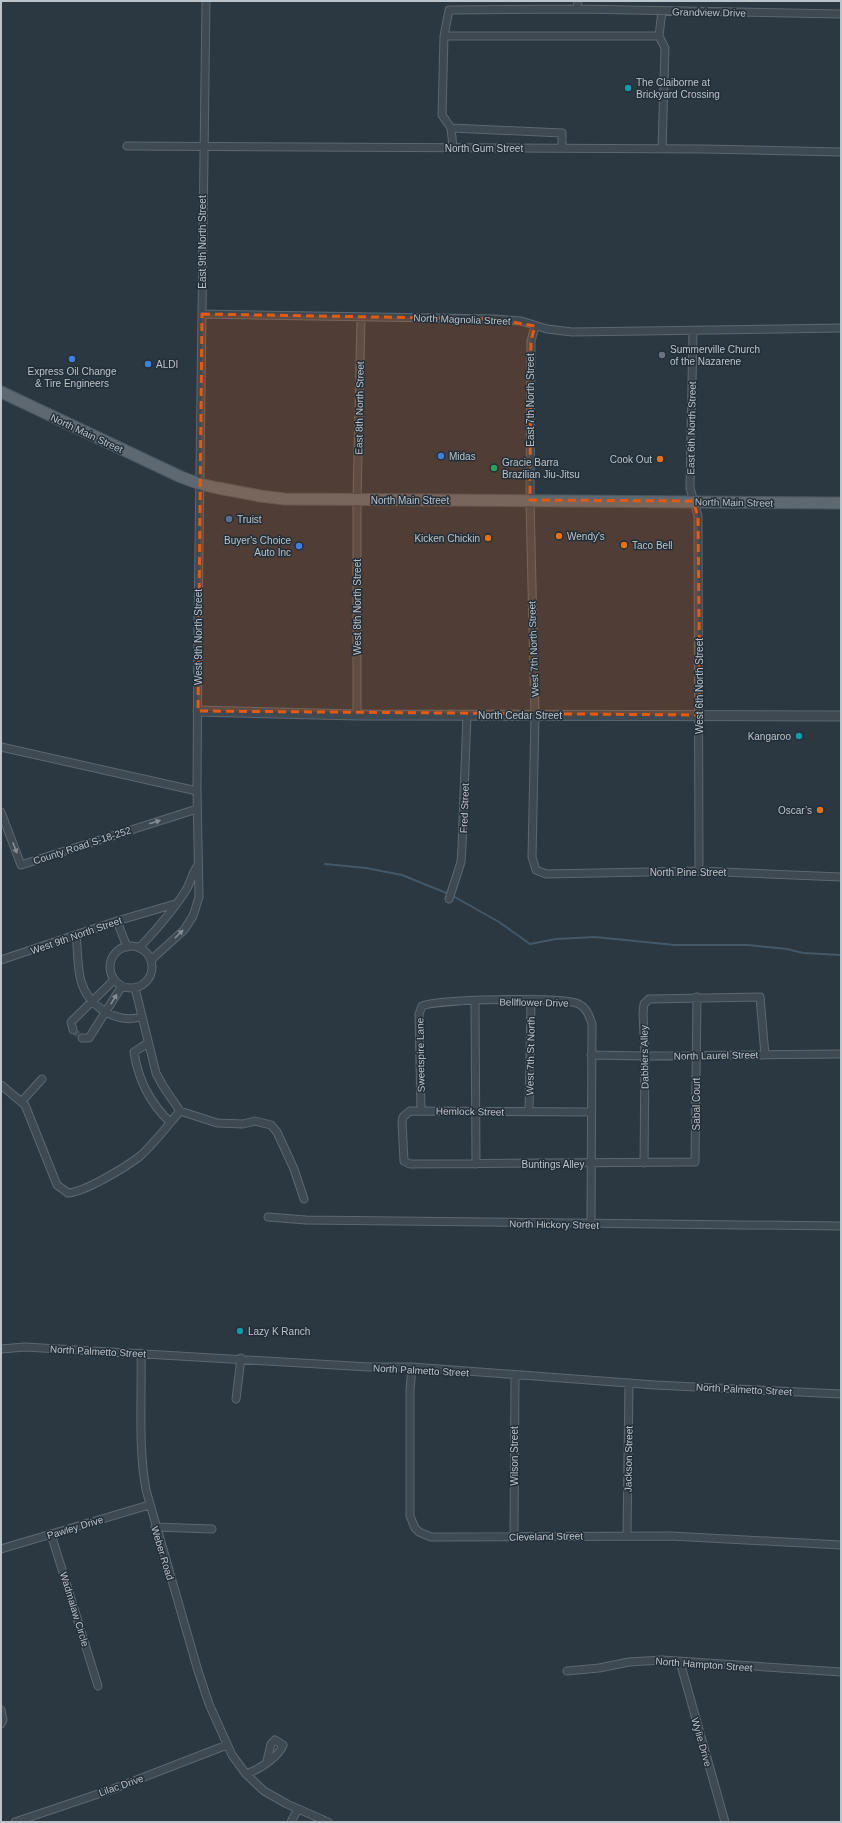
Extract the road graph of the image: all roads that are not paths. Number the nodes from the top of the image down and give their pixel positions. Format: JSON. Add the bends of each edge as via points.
{"nodes":[{"id":1,"x":206,"y":1,"type":"edge"},
{"id":2,"x":577,"y":5,"type":"edge"},
{"id":3,"x":662,"y":11,"type":"junction"},
{"id":4,"x":841,"y":14,"type":"edge"},
{"id":5,"x":444,"y":36,"type":"junction"},
{"id":6,"x":659,"y":36,"type":"junction"},
{"id":7,"x":451,"y":128,"type":"junction"},
{"id":8,"x":127,"y":146,"type":"dead end"},
{"id":9,"x":203,"y":146,"type":"junction"},
{"id":10,"x":453,"y":148,"type":"junction"},
{"id":11,"x":562,"y":148,"type":"junction"},
{"id":12,"x":662,"y":149,"type":"junction"},
{"id":13,"x":841,"y":152,"type":"edge"},
{"id":14,"x":202,"y":314,"type":"junction"},
{"id":15,"x":361,"y":317,"type":"junction"},
{"id":16,"x":535,"y":326,"type":"junction"},
{"id":17,"x":841,"y":328,"type":"edge"},
{"id":18,"x":693,"y":331,"type":"junction"},
{"id":19,"x":1,"y":392,"type":"edge"},
{"id":20,"x":200,"y":484,"type":"junction"},
{"id":21,"x":357,"y":500,"type":"junction"},
{"id":22,"x":530,"y":500,"type":"junction"},
{"id":23,"x":693,"y":501,"type":"junction"},
{"id":24,"x":841,"y":504,"type":"edge"},
{"id":25,"x":198,"y":712,"type":"junction"},
{"id":26,"x":357,"y":715,"type":"junction"},
{"id":27,"x":467,"y":715,"type":"junction"},
{"id":28,"x":535,"y":715,"type":"junction"},
{"id":29,"x":700,"y":715,"type":"junction"},
{"id":30,"x":841,"y":716,"type":"edge"},
{"id":31,"x":1,"y":747,"type":"edge"},
{"id":32,"x":197,"y":791,"type":"junction"},
{"id":33,"x":197,"y":809,"type":"junction"},
{"id":34,"x":1,"y":812,"type":"edge"},
{"id":35,"x":198,"y":865,"type":"junction"},
{"id":36,"x":536,"y":870,"type":"joint"},
{"id":37,"x":700,"y":871,"type":"junction"},
{"id":38,"x":841,"y":877,"type":"edge"},
{"id":39,"x":187,"y":889,"type":"junction"},
{"id":40,"x":199,"y":892,"type":"junction"},
{"id":41,"x":449,"y":899,"type":"dead end"},
{"id":42,"x":175,"y":904,"type":"junction"},
{"id":43,"x":117,"y":921,"type":"junction"},
{"id":44,"x":76,"y":935,"type":"junction"},
{"id":45,"x":128,"y":947,"type":"junction"},
{"id":46,"x":140,"y":948,"type":"junction"},
{"id":47,"x":1,"y":960,"type":"edge"},
{"id":48,"x":150,"y":960,"type":"junction"},
{"id":49,"x":114,"y":980,"type":"junction"},
{"id":50,"x":122,"y":986,"type":"junction"},
{"id":51,"x":135,"y":988,"type":"junction"},
{"id":52,"x":696,"y":997,"type":"junction"},
{"id":53,"x":92,"y":1000,"type":"junction"},
{"id":54,"x":475,"y":1001,"type":"junction"},
{"id":55,"x":531,"y":1001,"type":"junction"},
{"id":56,"x":106,"y":1013,"type":"junction"},
{"id":57,"x":141,"y":1017,"type":"junction"},
{"id":58,"x":73,"y":1030,"type":"dead end"},
{"id":59,"x":82,"y":1038,"type":"dead end"},
{"id":60,"x":148,"y":1043,"type":"junction"},
{"id":61,"x":841,"y":1054,"type":"edge"},
{"id":62,"x":591,"y":1055,"type":"junction"},
{"id":63,"x":765,"y":1055,"type":"junction"},
{"id":64,"x":645,"y":1056,"type":"junction"},
{"id":65,"x":696,"y":1056,"type":"junction"},
{"id":66,"x":42,"y":1079,"type":"dead end"},
{"id":67,"x":1,"y":1085,"type":"edge"},
{"id":68,"x":22,"y":1101,"type":"junction"},
{"id":69,"x":180,"y":1111,"type":"junction"},
{"id":70,"x":421,"y":1111,"type":"junction"},
{"id":71,"x":476,"y":1111,"type":"junction"},
{"id":72,"x":529,"y":1112,"type":"junction"},
{"id":73,"x":591,"y":1112,"type":"junction"},
{"id":74,"x":170,"y":1122,"type":"junction"},
{"id":75,"x":696,"y":1162,"type":"joint"},
{"id":76,"x":644,"y":1163,"type":"junction"},
{"id":77,"x":410,"y":1164,"type":"joint"},
{"id":78,"x":476,"y":1164,"type":"junction"},
{"id":79,"x":592,"y":1164,"type":"junction"},
{"id":80,"x":304,"y":1200,"type":"dead end"},
{"id":81,"x":268,"y":1217,"type":"dead end"},
{"id":82,"x":591,"y":1224,"type":"junction"},
{"id":83,"x":841,"y":1226,"type":"edge"},
{"id":84,"x":1,"y":1349,"type":"edge"},
{"id":85,"x":141,"y":1353,"type":"junction"},
{"id":86,"x":241,"y":1358,"type":"junction"},
{"id":87,"x":412,"y":1367,"type":"junction"},
{"id":88,"x":514,"y":1376,"type":"junction"},
{"id":89,"x":629,"y":1383,"type":"junction"},
{"id":90,"x":841,"y":1394,"type":"edge"},
{"id":91,"x":236,"y":1399,"type":"dead end"},
{"id":92,"x":149,"y":1505,"type":"junction"},
{"id":93,"x":155,"y":1528,"type":"junction"},
{"id":94,"x":212,"y":1529,"type":"dead end"},
{"id":95,"x":51,"y":1534,"type":"junction"},
{"id":96,"x":627,"y":1535,"type":"junction"},
{"id":97,"x":514,"y":1536,"type":"junction"},
{"id":98,"x":841,"y":1545,"type":"edge"},
{"id":99,"x":1,"y":1549,"type":"edge"},
{"id":100,"x":680,"y":1662,"type":"junction"},
{"id":101,"x":567,"y":1671,"type":"dead end"},
{"id":102,"x":841,"y":1672,"type":"edge"},
{"id":103,"x":98,"y":1686,"type":"dead end"},
{"id":104,"x":1,"y":1710,"type":"edge"},
{"id":105,"x":1,"y":1724,"type":"edge"},
{"id":106,"x":227,"y":1745,"type":"junction"},
{"id":107,"x":267,"y":1761,"type":"dead end"},
{"id":108,"x":246,"y":1774,"type":"junction"},
{"id":109,"x":298,"y":1809,"type":"junction"},
{"id":110,"x":15,"y":1822,"type":"edge"},
{"id":111,"x":291,"y":1822,"type":"edge"},
{"id":112,"x":328,"y":1822,"type":"edge"},
{"id":113,"x":725,"y":1822,"type":"edge"}],
"edges":[{"from":1,"to":9,"type":"street","name":"East 9th North Street"},
{"from":2,"to":3,"type":"street","name":"Grandview Drive"},
{"from":2,"to":5,"type":"street","name":"Grandview Drive","via":[[449,10]]},
{"from":3,"to":4,"type":"street","name":"Grandview Drive"},
{"from":3,"to":6,"type":"street"},
{"from":5,"to":6,"type":"street"},
{"from":5,"to":7,"type":"street","via":[[442,115]]},
{"from":6,"to":12,"type":"street","via":[[665,48]]},
{"from":7,"to":10,"type":"street"},
{"from":7,"to":11,"type":"street","via":[[562,133]]},
{"from":8,"to":9,"type":"street","name":"North Gum Street"},
{"from":9,"to":10,"type":"street","name":"North Gum Street"},
{"from":9,"to":14,"type":"street","name":"East 9th North Street"},
{"from":10,"to":11,"type":"street","name":"North Gum Street"},
{"from":11,"to":12,"type":"street","name":"North Gum Street"},
{"from":12,"to":13,"type":"street","name":"North Gum Street"},
{"from":14,"to":15,"type":"street","name":"North Magnolia Street"},
{"from":14,"to":20,"type":"street","name":"East 9th North Street"},
{"from":15,"to":16,"type":"street","name":"North Magnolia Street","via":[[496,319],[521,321]]},
{"from":15,"to":21,"type":"street","name":"East 8th North Street"},
{"from":16,"to":18,"type":"street","name":"North Magnolia Street","via":[[572,332]]},
{"from":16,"to":22,"type":"street","name":"East 7th North Street","via":[[531,341]]},
{"from":17,"to":18,"type":"street","name":"North Magnolia Street"},
{"from":18,"to":23,"type":"street","name":"East 6th North Street","via":[[690,488]]},
{"from":19,"to":20,"type":"main road","name":"North Main Street","via":[[164,470]]},
{"from":20,"to":21,"type":"main road","name":"North Main Street","via":[[286,499]]},
{"from":20,"to":25,"type":"street","name":"West 9th North Street"},
{"from":21,"to":22,"type":"main road","name":"North Main Street"},
{"from":21,"to":26,"type":"street","name":"West 8th North Street"},
{"from":22,"to":23,"type":"main road","name":"North Main Street"},
{"from":22,"to":28,"type":"street","name":"West 7th North Street"},
{"from":23,"to":24,"type":"main road","name":"North Main Street"},
{"from":23,"to":29,"type":"street","name":"West 6th North Street","via":[[698,516]]},
{"from":25,"to":26,"type":"street","name":"North Cedar Street"},
{"from":25,"to":32,"type":"street","name":"West 9th North Street"},
{"from":26,"to":27,"type":"street","name":"North Cedar Street"},
{"from":27,"to":28,"type":"street","name":"North Cedar Street"},
{"from":27,"to":41,"type":"street","name":"Fred Street","via":[[461,862]]},
{"from":28,"to":29,"type":"street","name":"North Cedar Street"},
{"from":28,"to":36,"type":"street","name":"West 7th North Street","via":[[532,857]]},
{"from":29,"to":30,"type":"street","name":"North Cedar Street"},
{"from":29,"to":37,"type":"street","name":"West 6th North Street"},
{"from":31,"to":32,"type":"street"},
{"from":32,"to":33,"type":"street","name":"West 9th North Street"},
{"from":34,"to":33,"type":"street","name":"County Road S-18-252","one_way":true,"via":[[21,865]]},
{"from":33,"to":35,"type":"street","name":"West 9th North Street"},
{"from":35,"to":39,"type":"street","name":"West 9th North Street","via":[[193,871]]},
{"from":35,"to":40,"type":"street","name":"West 9th North Street"},
{"from":36,"to":37,"type":"street","name":"North Pine Street","via":[[546,874]]},
{"from":37,"to":38,"type":"street","name":"North Pine Street"},
{"from":39,"to":40,"type":"street"},
{"from":39,"to":42,"type":"street","name":"West 9th North Street"},
{"from":48,"to":40,"type":"street","name":"West 9th North Street","one_way":true,"via":[[184,930],[193,916]]},
{"from":42,"to":43,"type":"street","name":"West 9th North Street"},
{"from":42,"to":46,"type":"street","name":"West 9th North Street"},
{"from":43,"to":44,"type":"street","name":"West 9th North Street"},
{"from":43,"to":45,"type":"street"},
{"from":44,"to":47,"type":"street","name":"West 9th North Street"},
{"from":44,"to":53,"type":"street","via":[[81,980],[85,992]]},
{"from":45,"to":46,"type":"street"},
{"from":45,"to":49,"type":"street","via":[[120,950],[111,960],[111,974]]},
{"from":46,"to":48,"type":"street"},
{"from":48,"to":51,"type":"street","via":[[152,971],[149,978]]},
{"from":49,"to":50,"type":"street"},
{"from":49,"to":53,"type":"street"},
{"from":50,"to":51,"type":"street"},
{"from":56,"to":50,"type":"street","one_way":true},
{"from":51,"to":57,"type":"street"},
{"from":52,"to":63,"type":"street","via":[[760,997]]},
{"from":52,"to":64,"type":"street","name":"Dabblers Alley","via":[[649,1000],[644,1004]]},
{"from":52,"to":65,"type":"street","name":"Sabal Court"},
{"from":53,"to":56,"type":"street"},
{"from":53,"to":58,"type":"street","via":[[71,1022]]},
{"from":54,"to":55,"type":"street","name":"Bellflower Drive"},
{"from":54,"to":70,"type":"street","name":"Sweetspire Lane","via":[[436,1002],[420,1009]]},
{"from":54,"to":71,"type":"street"},
{"from":55,"to":62,"type":"street","name":"Bellflower Drive","via":[[558,1000],[577,1003],[588,1012],[592,1024]]},
{"from":55,"to":72,"type":"street","name":"West 7th St North"},
{"from":56,"to":57,"type":"street","via":[[126,1019]]},
{"from":56,"to":59,"type":"street","via":[[89,1038]]},
{"from":57,"to":60,"type":"street"},
{"from":60,"to":69,"type":"street","via":[[156,1074]]},
{"from":60,"to":74,"type":"street","via":[[134,1052],[135,1063],[140,1079],[151,1098]]},
{"from":61,"to":63,"type":"street","name":"North Laurel Street"},
{"from":62,"to":64,"type":"street","name":"North Laurel Street"},
{"from":62,"to":73,"type":"street","name":"Bellflower Drive"},
{"from":63,"to":65,"type":"street","name":"North Laurel Street"},
{"from":64,"to":65,"type":"street","name":"North Laurel Street"},
{"from":64,"to":76,"type":"street","name":"Dabblers Alley"},
{"from":65,"to":75,"type":"street","name":"Sabal Court"},
{"from":66,"to":68,"type":"street"},
{"from":67,"to":68,"type":"street"},
{"from":68,"to":74,"type":"street","via":[[57,1185],[68,1193],[75,1193],[98,1182],[139,1156]]},
{"from":69,"to":74,"type":"street"},
{"from":69,"to":80,"type":"street","via":[[217,1123],[271,1124],[294,1169]]},
{"from":70,"to":71,"type":"street","name":"Hemlock Street"},
{"from":70,"to":77,"type":"street","name":"Hemlock Street","via":[[410,1111],[403,1117],[404,1161]]},
{"from":71,"to":72,"type":"street","name":"Hemlock Street"},
{"from":71,"to":78,"type":"street"},
{"from":72,"to":73,"type":"street","name":"Hemlock Street"},
{"from":73,"to":79,"type":"street","name":"Bellflower Drive"},
{"from":75,"to":76,"type":"street","name":"Buntings Alley"},
{"from":76,"to":79,"type":"street","name":"Buntings Alley"},
{"from":77,"to":78,"type":"street","name":"Buntings Alley"},
{"from":78,"to":79,"type":"street","name":"Buntings Alley"},
{"from":79,"to":82,"type":"street","name":"Bellflower Drive"},
{"from":81,"to":82,"type":"street","name":"North Hickory Street","via":[[306,1220]]},
{"from":82,"to":83,"type":"street","name":"North Hickory Street"},
{"from":84,"to":85,"type":"street","name":"North Palmetto Street","via":[[24,1347]]},
{"from":85,"to":86,"type":"street","name":"North Palmetto Street"},
{"from":85,"to":92,"type":"street","name":"Weber Road","via":[[143,1472]]},
{"from":86,"to":87,"type":"street","name":"North Palmetto Street","via":[[369,1367]]},
{"from":86,"to":91,"type":"street"},
{"from":87,"to":88,"type":"street","name":"North Palmetto Street"},
{"from":87,"to":97,"type":"street","name":"Cleveland Street","via":[[409,1500],[410,1516],[415,1528],[431,1537]]},
{"from":88,"to":89,"type":"street","name":"North Palmetto Street"},
{"from":88,"to":97,"type":"street","name":"Wilson Street"},
{"from":89,"to":90,"type":"street","name":"North Palmetto Street"},
{"from":89,"to":96,"type":"street","name":"Jackson Street"},
{"from":92,"to":93,"type":"street","name":"Weber Road"},
{"from":92,"to":95,"type":"street","name":"Pawley Drive"},
{"from":93,"to":94,"type":"street"},
{"from":93,"to":106,"type":"street","name":"Weber Road","via":[[198,1671]]},
{"from":95,"to":99,"type":"street","name":"Pawley Drive"},
{"from":95,"to":103,"type":"street","name":"Wadmalaw Circle"},
{"from":96,"to":97,"type":"street","name":"Cleveland Street"},
{"from":96,"to":98,"type":"street","name":"Cleveland Street","via":[[693,1536]]},
{"from":100,"to":101,"type":"street","name":"North Hampton Street","via":[[629,1662]]},
{"from":100,"to":102,"type":"street","name":"North Hampton Street"},
{"from":100,"to":113,"type":"street","name":"Wylie Drive"},
{"from":104,"to":105,"type":"street"},
{"from":106,"to":108,"type":"street","name":"Weber Road"},
{"from":106,"to":110,"type":"street","name":"Lilac Drive","via":[[120,1786]]},
{"from":107,"to":108,"type":"street"},
{"from":108,"to":109,"type":"street","name":"Weber Road","via":[[264,1790]]},
{"from":109,"to":111,"type":"street"},
{"from":109,"to":112,"type":"street","name":"Weber Road"}]}
